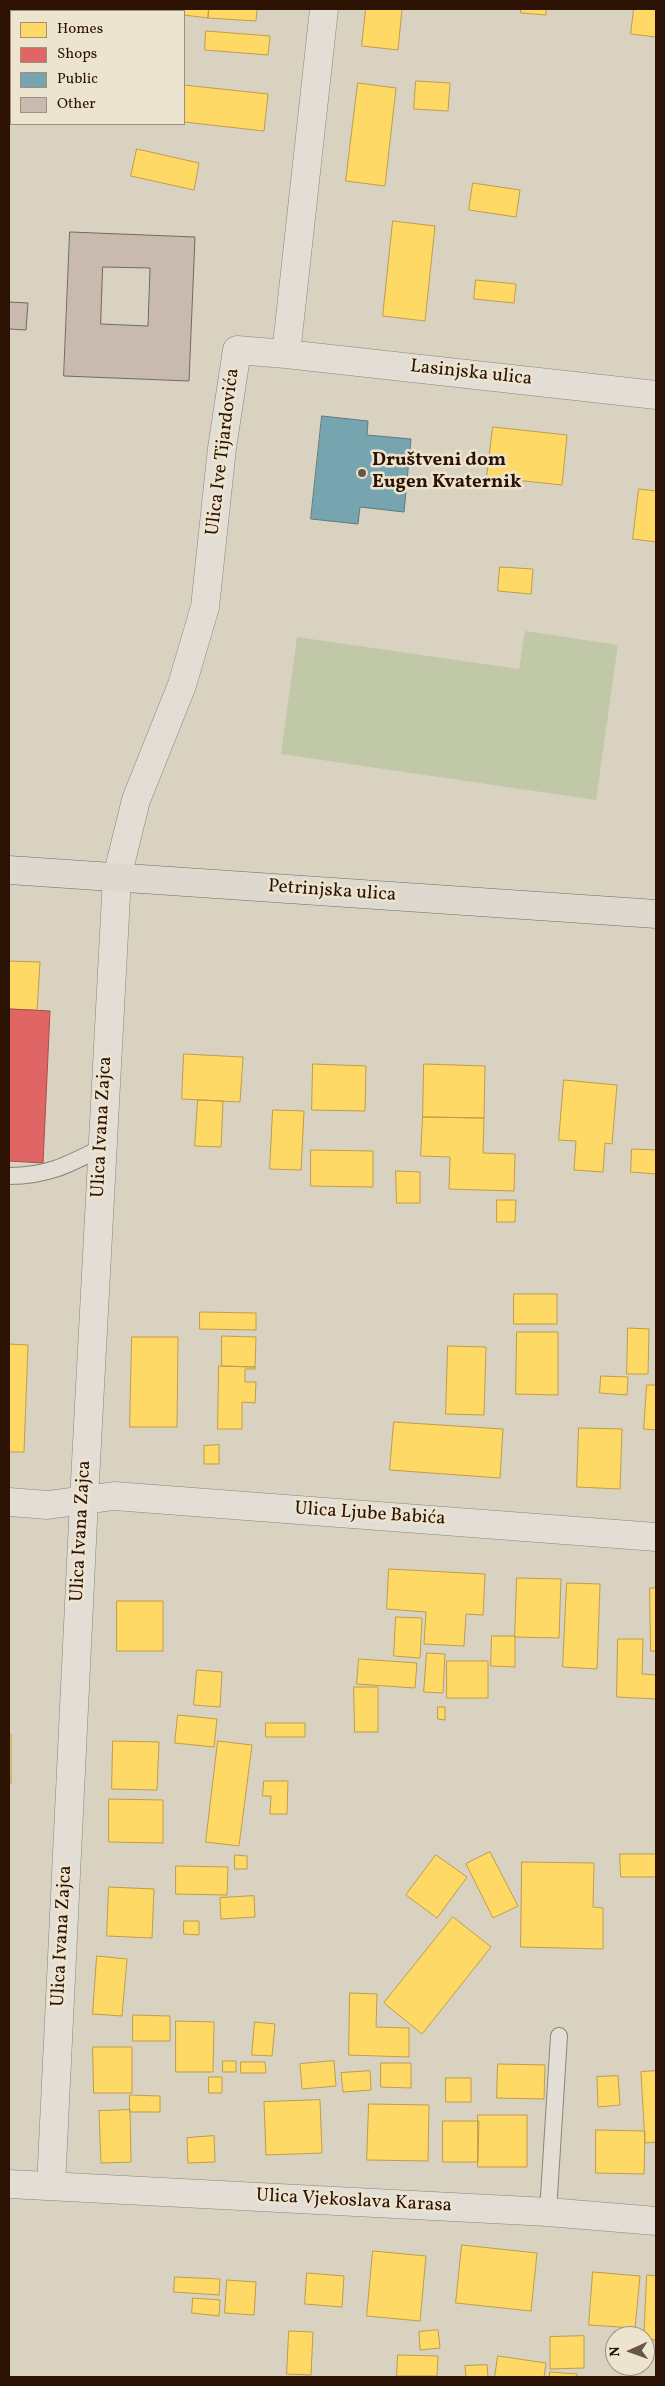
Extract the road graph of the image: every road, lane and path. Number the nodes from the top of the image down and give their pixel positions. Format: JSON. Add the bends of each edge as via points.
{"nodes":[{"id":1,"x":324,"y":9,"type":"edge"},
{"id":2,"x":286,"y":354,"type":"junction"},
{"id":3,"x":656,"y":395,"type":"edge"},
{"id":4,"x":9,"y":870,"type":"edge"},
{"id":5,"x":117,"y":877,"type":"junction"},
{"id":6,"x":656,"y":914,"type":"edge"},
{"id":7,"x":102,"y":1148,"type":"junction"},
{"id":8,"x":9,"y":1176,"type":"edge"},
{"id":9,"x":84,"y":1500,"type":"junction"},
{"id":10,"x":9,"y":1502,"type":"edge"},
{"id":11,"x":656,"y":1537,"type":"edge"},
{"id":12,"x":559,"y":2036,"type":"dead end"},
{"id":13,"x":9,"y":2184,"type":"edge"},
{"id":14,"x":51,"y":2186,"type":"junction"},
{"id":15,"x":548,"y":2212,"type":"junction"},
{"id":16,"x":656,"y":2221,"type":"edge"}],
"edges":[{"from":1,"to":2,"type":"street"},
{"from":2,"to":3,"type":"street","name":"Lasinjska ulica"},
{"from":2,"to":5,"type":"street","name":"Ulica Ive Tijardovića","via":[[237,350],[222,448],[205,607],[182,685],[136,800]]},
{"from":4,"to":5,"type":"main road","name":"Petrinjska ulica"},
{"from":5,"to":6,"type":"main road","name":"Petrinjska ulica"},
{"from":5,"to":7,"type":"street","name":"Ulica Ivana Zajca"},
{"from":7,"to":8,"type":"lane","via":[[73,1163],[35,1176]]},
{"from":7,"to":9,"type":"street","name":"Ulica Ivana Zajca"},
{"from":9,"to":10,"type":"street","name":"Ulica Ljube Babića","via":[[48,1505]]},
{"from":9,"to":11,"type":"street","name":"Ulica Ljube Babića","via":[[114,1496]]},
{"from":9,"to":14,"type":"street","name":"Ulica Ivana Zajca"},
{"from":12,"to":15,"type":"lane"},
{"from":13,"to":14,"type":"street","name":"Ulica Vjekoslava Karasa"},
{"from":14,"to":15,"type":"street","name":"Ulica Vjekoslava Karasa"},
{"from":15,"to":16,"type":"street","name":"Ulica Vjekoslava Karasa"}]}
